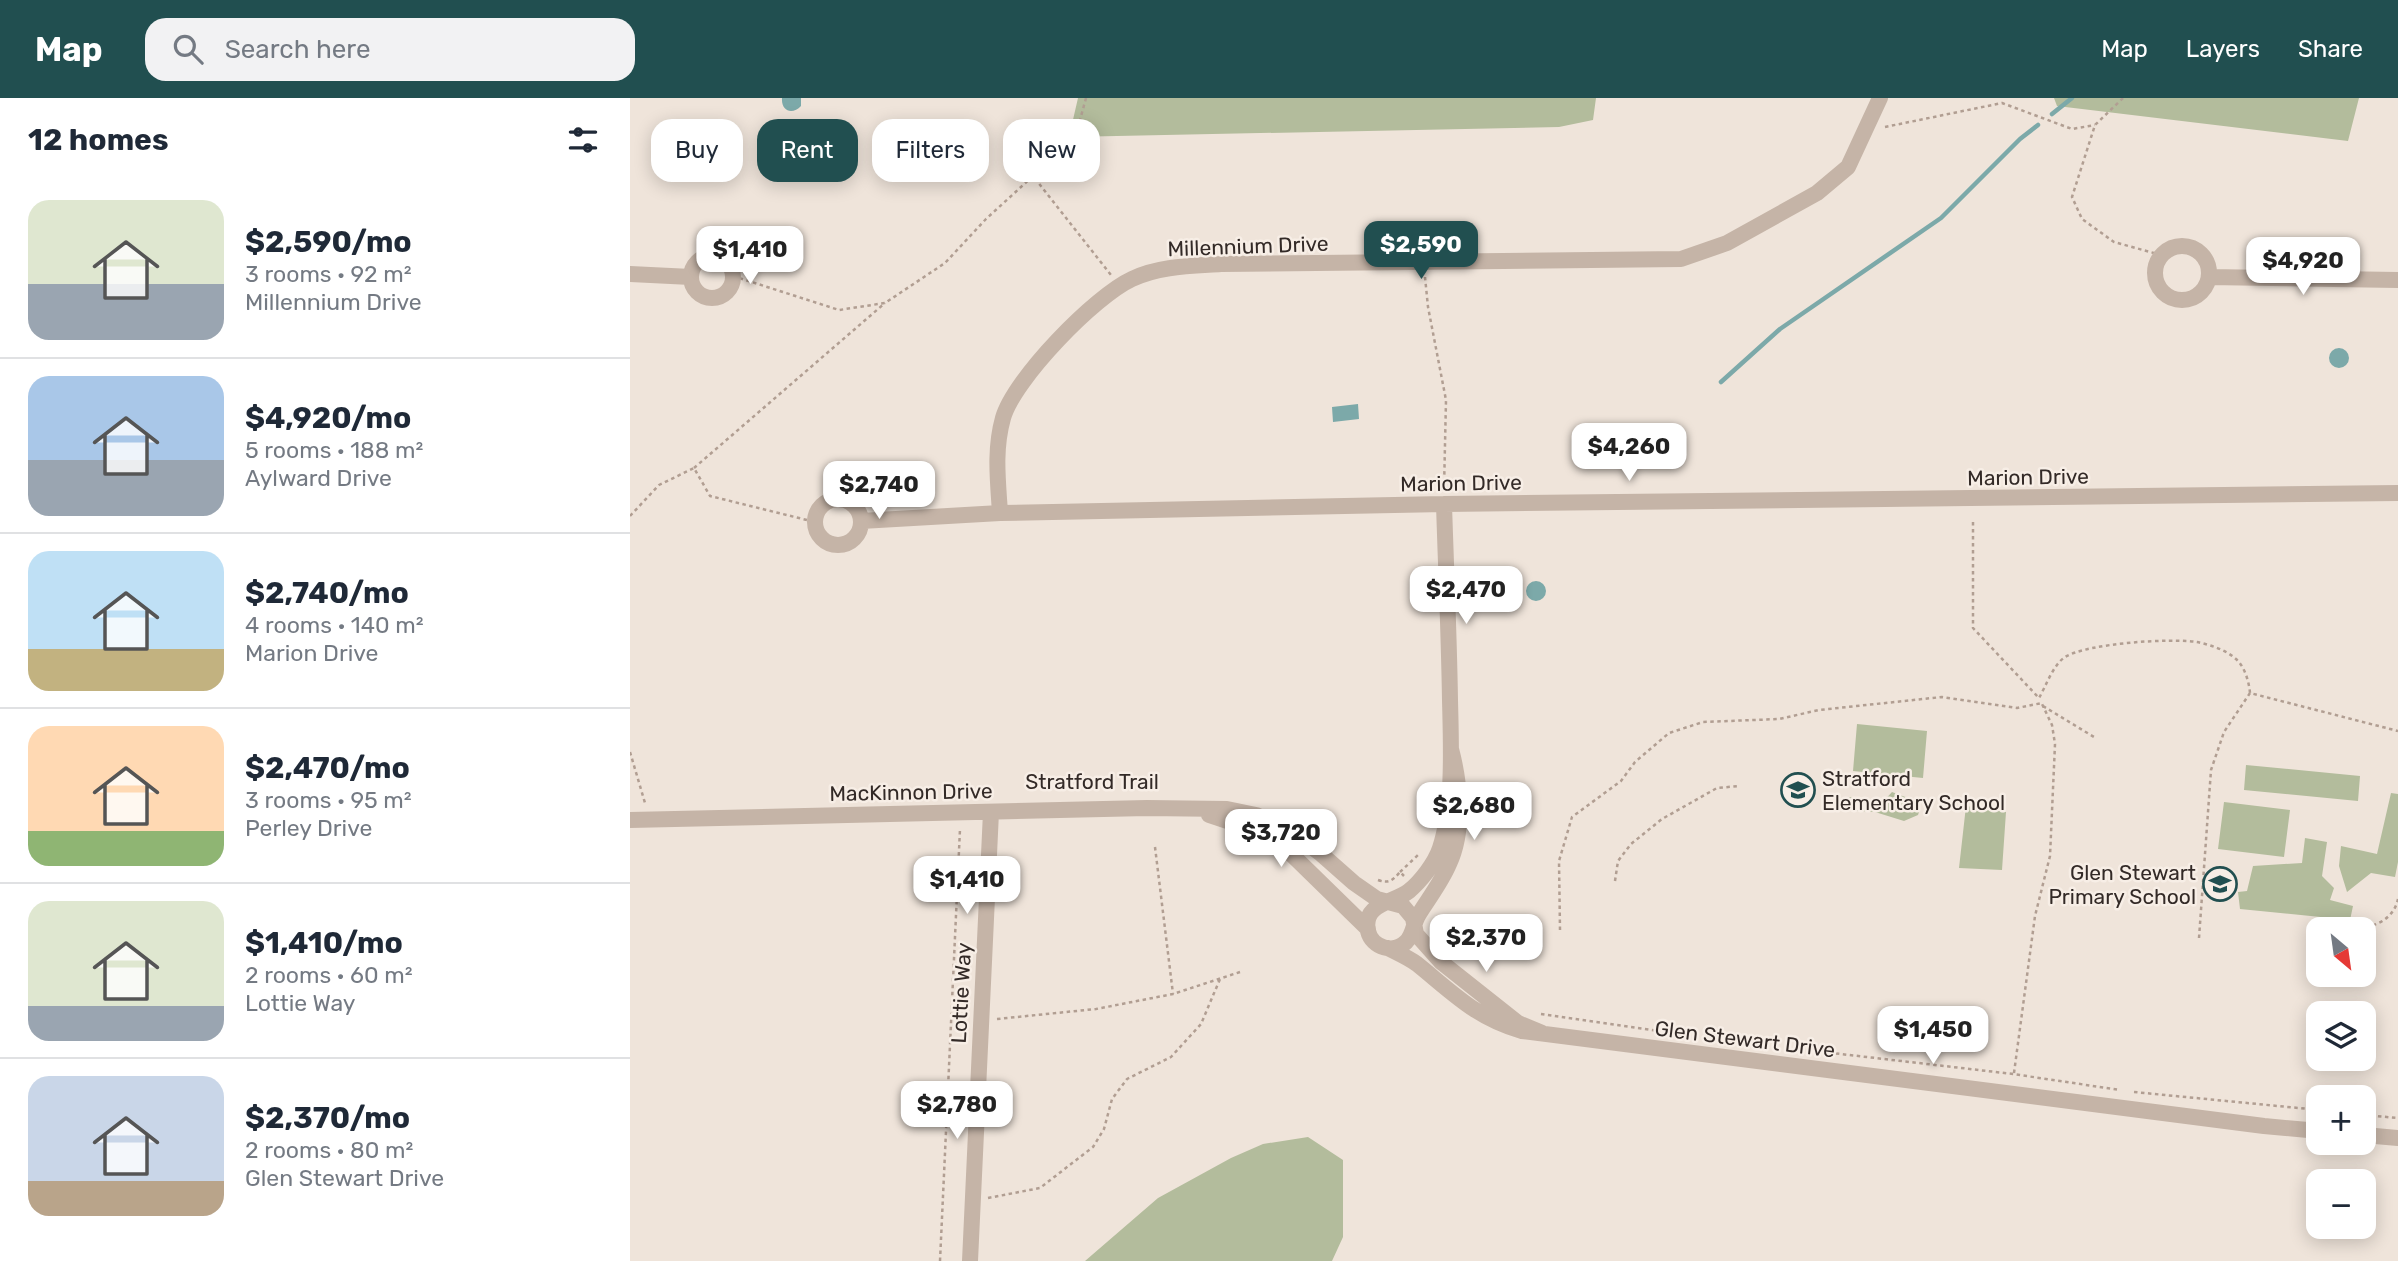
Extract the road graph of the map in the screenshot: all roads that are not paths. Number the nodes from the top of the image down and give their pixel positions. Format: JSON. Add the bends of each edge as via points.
{"nodes":[{"id":1,"x":1880,"y":98,"type":"edge"},
{"id":2,"x":630,"y":274,"type":"edge"},
{"id":3,"x":2209,"y":276,"type":"junction"},
{"id":4,"x":691,"y":277,"type":"junction"},
{"id":5,"x":2398,"y":280,"type":"edge"},
{"id":6,"x":2398,"y":493,"type":"edge"},
{"id":7,"x":1444,"y":504,"type":"junction"},
{"id":8,"x":1000,"y":513,"type":"junction"},
{"id":9,"x":861,"y":521,"type":"junction"},
{"id":10,"x":1451,"y":749,"type":"junction"},
{"id":11,"x":1193,"y":810,"type":"junction"},
{"id":12,"x":990,"y":811,"type":"junction"},
{"id":13,"x":630,"y":820,"type":"edge"},
{"id":14,"x":1385,"y":901,"type":"junction"},
{"id":15,"x":1414,"y":925,"type":"junction"},
{"id":16,"x":1368,"y":929,"type":"junction"},
{"id":17,"x":1388,"y":948,"type":"junction"},
{"id":18,"x":1542,"y":1033,"type":"junction"},
{"id":19,"x":2306,"y":1130,"type":"edge"},
{"id":20,"x":2376,"y":1136,"type":"edge"},
{"id":21,"x":2398,"y":1138,"type":"edge"},
{"id":22,"x":970,"y":1261,"type":"edge"}],
"edges":[{"from":1,"to":8,"type":"street","name":"Millennium Drive","via":[[1848,167],[1817,193],[1727,243],[1681,259],[1221,264],[1168,268],[1133,278],[1049,349],[1014,393],[1003,418],[996,465]]},
{"from":2,"to":4,"type":"street"},
{"from":3,"to":3,"type":"street","via":[[2206,285],[2186,300],[2167,296],[2154,272],[2161,255],[2176,246],[2193,248],[2206,260]]},
{"from":3,"to":5,"type":"street"},
{"from":4,"to":4,"type":"street","via":[[697,262],[714,256],[729,264],[733,276],[724,294],[711,298],[695,289]]},
{"from":6,"to":7,"type":"street","name":"Marion Drive"},
{"from":7,"to":8,"type":"street","name":"Marion Drive"},
{"from":7,"to":10,"type":"street"},
{"from":8,"to":9,"type":"street","name":"Marion Drive"},
{"from":9,"to":9,"type":"street","via":[[855,538],[838,545],[822,538],[815,522],[821,506],[837,499],[854,505]]},
{"from":10,"to":14,"type":"street","via":[[1440,849],[1413,887]]},
{"from":10,"to":15,"type":"street","via":[[1460,794],[1456,838],[1450,863]]},
{"from":11,"to":12,"type":"street","name":"MacKinnon Drive"},
{"from":11,"to":14,"type":"street","name":"MacKinnon Drive","via":[[1227,809],[1256,815],[1294,834],[1353,883]]},
{"from":11,"to":16,"type":"street","name":"MacKinnon Drive","via":[[1263,833],[1284,847]]},
{"from":12,"to":13,"type":"street","name":"MacKinnon Drive"},
{"from":12,"to":22,"type":"street","name":"Lottie Way"},
{"from":14,"to":15,"type":"street","via":[[1403,906]]},
{"from":14,"to":16,"type":"street","via":[[1370,914]]},
{"from":15,"to":17,"type":"street","via":[[1403,945]]},
{"from":15,"to":18,"type":"street","name":"Glen Stewart Drive","via":[[1416,934],[1441,962],[1518,1023]]},
{"from":16,"to":17,"type":"street","via":[[1375,942]]},
{"from":17,"to":18,"type":"street","name":"Glen Stewart Drive","via":[[1416,963],[1468,1007],[1506,1027]]},
{"from":18,"to":19,"type":"street","name":"Glen Stewart Drive"},
{"from":20,"to":21,"type":"street"}]}
